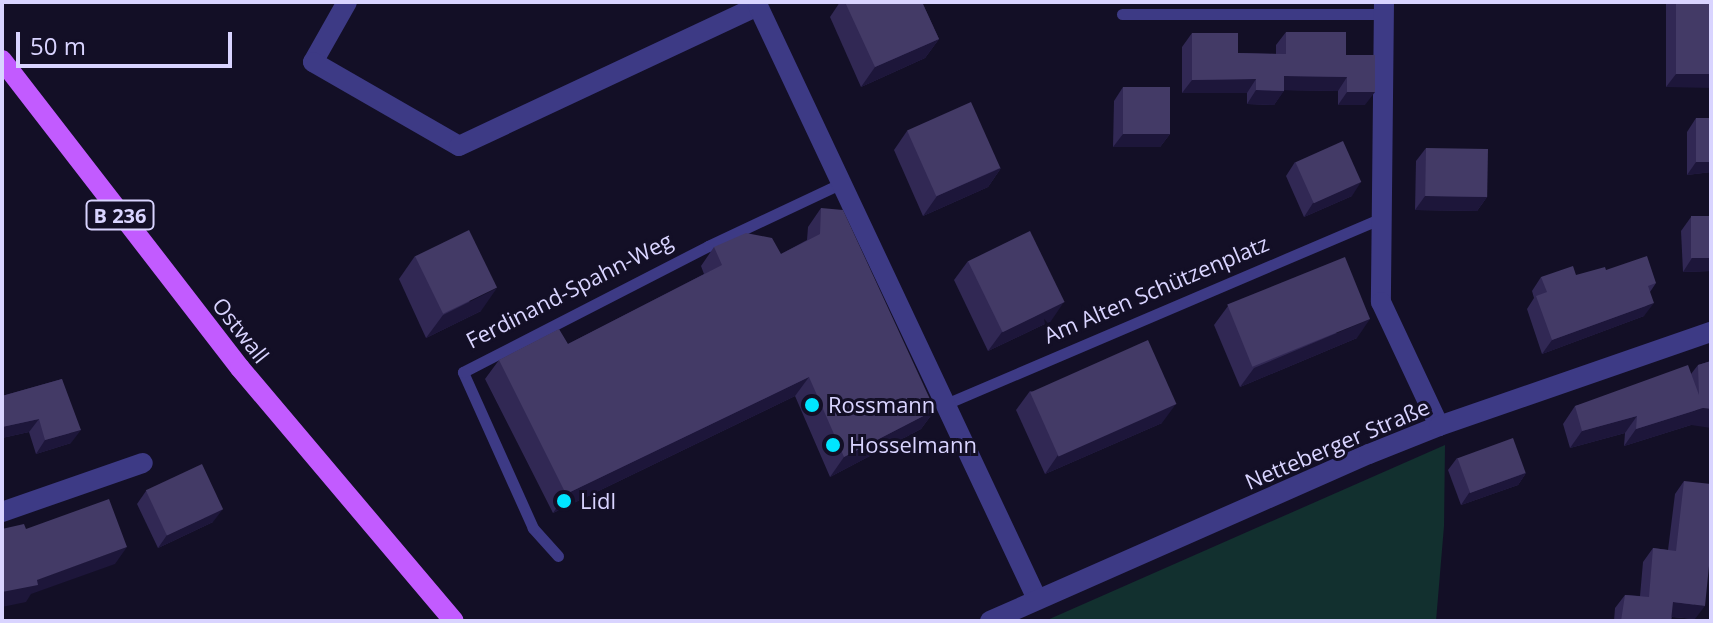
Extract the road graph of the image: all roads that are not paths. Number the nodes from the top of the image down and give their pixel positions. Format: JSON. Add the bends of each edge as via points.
{"nodes":[{"id":1,"x":347,"y":2,"type":"edge"},
{"id":2,"x":1384,"y":8,"type":"edge"},
{"id":3,"x":1122,"y":14,"type":"dead end"},
{"id":4,"x":2,"y":60,"type":"edge"},
{"id":5,"x":842,"y":183,"type":"junction"},
{"id":6,"x":1382,"y":218,"type":"junction"},
{"id":7,"x":1711,"y":332,"type":"edge"},
{"id":8,"x":948,"y":403,"type":"junction"},
{"id":9,"x":1439,"y":426,"type":"junction"},
{"id":10,"x":143,"y":463,"type":"dead end"},
{"id":11,"x":2,"y":512,"type":"edge"},
{"id":12,"x":558,"y":556,"type":"dead end"},
{"id":13,"x":1037,"y":599,"type":"junction"},
{"id":14,"x":454,"y":621,"type":"edge"},
{"id":15,"x":990,"y":621,"type":"edge"}],
"edges":[{"from":1,"to":5,"type":"street","via":[[313,62],[459,146],[758,6]]},
{"from":2,"to":3,"type":"lane"},
{"from":2,"to":6,"type":"street"},
{"from":4,"to":14,"type":"main road","name":"Ostwall","number":"B 236","via":[[240,368]]},
{"from":5,"to":8,"type":"street"},
{"from":5,"to":12,"type":"lane","name":"Ferdinand-Spahn-Weg","via":[[463,372],[533,528]]},
{"from":6,"to":8,"type":"lane","name":"Am Alten Schützenplatz"},
{"from":6,"to":9,"type":"street","via":[[1381,302]]},
{"from":7,"to":9,"type":"street","name":"Netteberger Straße"},
{"from":8,"to":13,"type":"street"},
{"from":9,"to":13,"type":"street","name":"Netteberger Straße"},
{"from":10,"to":11,"type":"street"},
{"from":13,"to":15,"type":"street","name":"Netteberger Straße"}]}
